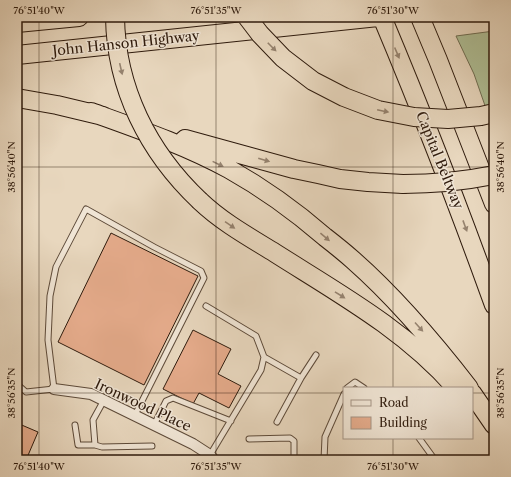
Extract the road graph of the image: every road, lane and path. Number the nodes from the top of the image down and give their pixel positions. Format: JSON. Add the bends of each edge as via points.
{"nodes":[{"id":1,"x":79,"y":17,"type":"edge"},
{"id":2,"x":115,"y":17,"type":"edge"},
{"id":3,"x":248,"y":17,"type":"edge"},
{"id":4,"x":378,"y":17,"type":"edge"},
{"id":5,"x":382,"y":17,"type":"edge"},
{"id":6,"x":420,"y":17,"type":"edge"},
{"id":7,"x":17,"y":23,"type":"edge"},
{"id":8,"x":17,"y":55,"type":"edge"},
{"id":9,"x":17,"y":98,"type":"edge"},
{"id":10,"x":92,"y":112,"type":"junction"},
{"id":11,"x":494,"y":113,"type":"edge"},
{"id":12,"x":494,"y":175,"type":"edge"},
{"id":13,"x":494,"y":204,"type":"edge"},
{"id":14,"x":494,"y":305,"type":"edge"},
{"id":15,"x":206,"y":306,"type":"dead end"},
{"id":16,"x":316,"y":356,"type":"dead end"},
{"id":17,"x":264,"y":357,"type":"junction"},
{"id":18,"x":301,"y":378,"type":"junction"},
{"id":19,"x":17,"y":384,"type":"edge"},
{"id":20,"x":348,"y":387,"type":"edge"},
{"id":21,"x":362,"y":387,"type":"edge"},
{"id":22,"x":455,"y":387,"type":"edge"},
{"id":23,"x":468,"y":387,"type":"edge"},
{"id":24,"x":54,"y":389,"type":"junction"},
{"id":25,"x":473,"y":394,"type":"edge"},
{"id":26,"x":343,"y":396,"type":"edge"},
{"id":27,"x":104,"y":400,"type":"junction"},
{"id":28,"x":473,"y":408,"type":"edge"},
{"id":29,"x":135,"y":415,"type":"junction"},
{"id":30,"x":231,"y":421,"type":"junction"},
{"id":31,"x":277,"y":422,"type":"dead end"},
{"id":32,"x":74,"y":425,"type":"dead end"},
{"id":33,"x":154,"y":425,"type":"junction"},
{"id":34,"x":494,"y":425,"type":"edge"},
{"id":35,"x":494,"y":438,"type":"edge"},
{"id":36,"x":249,"y":439,"type":"dead end"},
{"id":37,"x":420,"y":439,"type":"edge"},
{"id":38,"x":95,"y":445,"type":"junction"},
{"id":39,"x":152,"y":446,"type":"dead end"},
{"id":40,"x":212,"y":458,"type":"edge"},
{"id":41,"x":294,"y":460,"type":"edge"},
{"id":42,"x":324,"y":460,"type":"edge"},
{"id":43,"x":435,"y":460,"type":"edge"}],
"edges":[{"from":1,"to":7,"type":"highway"},
{"from":2,"to":22,"type":"highway","one_way":true,"bridge":true,"via":[[117,51],[129,97],[139,120],[167,165],[185,187],[236,228],[397,333]]},
{"from":3,"to":11,"type":"highway","one_way":true,"bridge":true,"via":[[283,58],[313,80],[351,100],[378,110],[414,117],[448,119]]},
{"from":4,"to":8,"type":"highway","name":"John Hanson Highway"},
{"from":5,"to":14,"type":"highway","name":"Capital Beltway","one_way":true,"via":[[458,206]]},
{"from":6,"to":13,"type":"highway"},
{"from":9,"to":10,"type":"highway"},
{"from":10,"to":12,"type":"highway","one_way":true,"bridge":true,"via":[[294,169],[340,179],[430,184]]},
{"from":10,"to":23,"type":"highway","one_way":true,"via":[[189,149],[229,169],[279,200],[354,260],[420,329]]},
{"from":15,"to":17,"type":"lane","via":[[256,336]]},
{"from":16,"to":18,"type":"lane"},
{"from":17,"to":18,"type":"lane"},
{"from":17,"to":30,"type":"lane","via":[[262,370]]},
{"from":18,"to":31,"type":"lane"},
{"from":19,"to":24,"type":"lane","via":[[26,392]]},
{"from":20,"to":21,"type":"lane","via":[[355,382]]},
{"from":24,"to":27,"type":"street","name":"Ironwood Place","via":[[91,394]]},
{"from":24,"to":29,"type":"lane","via":[[48,340],[50,296],[56,267],[86,209],[201,271],[204,278]]},
{"from":25,"to":34,"type":"highway"},
{"from":26,"to":42,"type":"lane","via":[[325,437]]},
{"from":27,"to":29,"type":"street","name":"Ironwood Place"},
{"from":27,"to":38,"type":"lane","via":[[93,420]]},
{"from":28,"to":35,"type":"highway"},
{"from":29,"to":33,"type":"street","name":"Ironwood Place"},
{"from":30,"to":33,"type":"lane","via":[[173,398],[166,402]]},
{"from":30,"to":40,"type":"lane"},
{"from":32,"to":38,"type":"lane","via":[[78,445]]},
{"from":33,"to":40,"type":"street","name":"Ironwood Place","via":[[193,444]]},
{"from":36,"to":41,"type":"lane","via":[[290,438],[294,441]]},
{"from":37,"to":43,"type":"lane"},
{"from":38,"to":39,"type":"lane"}]}
